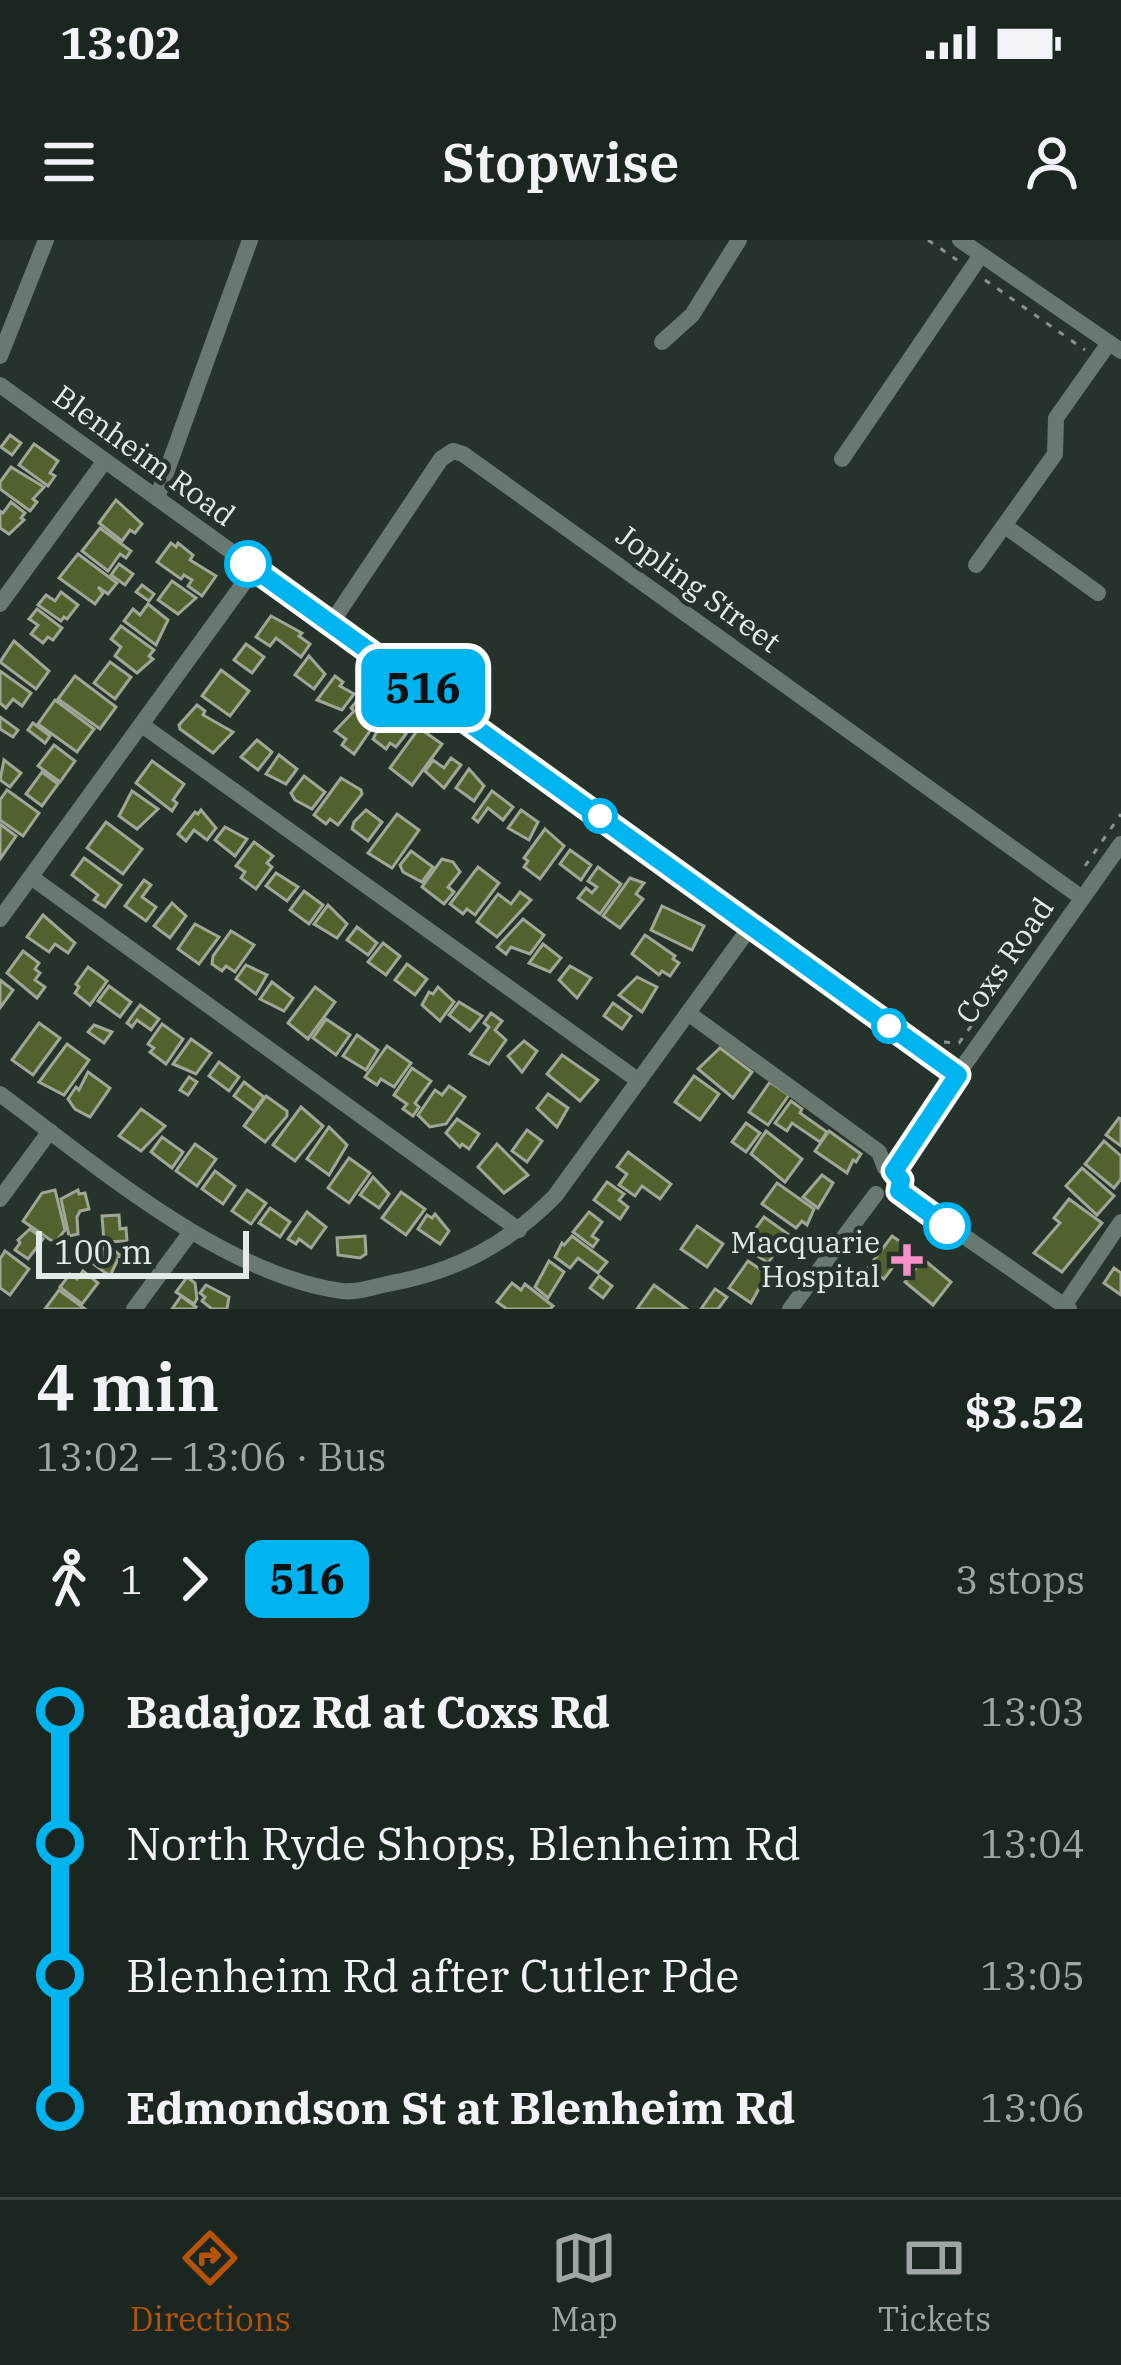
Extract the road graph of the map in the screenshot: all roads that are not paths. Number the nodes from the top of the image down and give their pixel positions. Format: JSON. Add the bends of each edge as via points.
{"nodes":[{"id":1,"x":46,"y":240,"type":"edge"},
{"id":2,"x":250,"y":240,"type":"edge"},
{"id":3,"x":740,"y":240,"type":"edge"},
{"id":4,"x":960,"y":240,"type":"edge"},
{"id":5,"x":976,"y":262,"type":"junction"},
{"id":6,"x":662,"y":342,"type":"dead end"},
{"id":7,"x":1110,"y":351,"type":"edge"},
{"id":8,"x":0,"y":356,"type":"edge"},
{"id":9,"x":0,"y":385,"type":"edge"},
{"id":10,"x":842,"y":459,"type":"dead end"},
{"id":11,"x":104,"y":462,"type":"junction"},
{"id":12,"x":158,"y":498,"type":"junction"},
{"id":13,"x":1005,"y":526,"type":"junction"},
{"id":14,"x":976,"y":565,"type":"dead end"},
{"id":15,"x":254,"y":569,"type":"junction"},
{"id":16,"x":1098,"y":593,"type":"dead end"},
{"id":17,"x":0,"y":604,"type":"edge"},
{"id":18,"x":332,"y":622,"type":"junction"},
{"id":19,"x":142,"y":725,"type":"junction"},
{"id":20,"x":1121,"y":844,"type":"edge"},
{"id":21,"x":31,"y":877,"type":"junction"},
{"id":22,"x":1076,"y":893,"type":"junction"},
{"id":23,"x":0,"y":919,"type":"edge"},
{"id":24,"x":751,"y":926,"type":"junction"},
{"id":25,"x":688,"y":1012,"type":"junction"},
{"id":26,"x":958,"y":1075,"type":"junction"},
{"id":27,"x":639,"y":1082,"type":"junction"},
{"id":28,"x":0,"y":1094,"type":"edge"},
{"id":29,"x":50,"y":1131,"type":"junction"},
{"id":30,"x":890,"y":1170,"type":"junction"},
{"id":31,"x":899,"y":1191,"type":"junction"},
{"id":32,"x":876,"y":1194,"type":"junction"},
{"id":33,"x":0,"y":1199,"type":"edge"},
{"id":34,"x":1121,"y":1222,"type":"edge"},
{"id":35,"x":519,"y":1230,"type":"junction"},
{"id":36,"x":191,"y":1232,"type":"junction"},
{"id":37,"x":345,"y":1292,"type":"junction"},
{"id":38,"x":1066,"y":1307,"type":"edge"},
{"id":39,"x":134,"y":1309,"type":"edge"},
{"id":40,"x":333,"y":1309,"type":"edge"},
{"id":41,"x":790,"y":1309,"type":"edge"}],
"edges":[{"from":1,"to":8,"type":"street"},
{"from":2,"to":12,"type":"street"},
{"from":3,"to":6,"type":"street","via":[[692,315]]},
{"from":4,"to":5,"type":"street"},
{"from":5,"to":7,"type":"street"},
{"from":5,"to":10,"type":"street"},
{"from":7,"to":13,"type":"street","via":[[1056,418],[1055,454]]},
{"from":9,"to":11,"type":"street","name":"Blenheim Road"},
{"from":11,"to":12,"type":"street","name":"Blenheim Road"},
{"from":11,"to":17,"type":"street"},
{"from":12,"to":15,"type":"street","name":"Blenheim Road"},
{"from":13,"to":14,"type":"street"},
{"from":13,"to":16,"type":"street"},
{"from":15,"to":18,"type":"street","name":"Blenheim Road"},
{"from":15,"to":19,"type":"street"},
{"from":18,"to":22,"type":"street","name":"Jopling Street","via":[[441,459],[463,454]]},
{"from":18,"to":24,"type":"street","name":"Blenheim Road"},
{"from":19,"to":21,"type":"street"},
{"from":19,"to":27,"type":"street"},
{"from":20,"to":22,"type":"street","name":"Coxs Road"},
{"from":21,"to":23,"type":"street"},
{"from":21,"to":35,"type":"street"},
{"from":22,"to":26,"type":"street","name":"Coxs Road"},
{"from":24,"to":25,"type":"street"},
{"from":24,"to":26,"type":"street","name":"Blenheim Road"},
{"from":25,"to":27,"type":"street"},
{"from":25,"to":30,"type":"street","via":[[879,1152]]},
{"from":26,"to":30,"type":"street","name":"Coxs Road"},
{"from":27,"to":35,"type":"street","via":[[555,1196]]},
{"from":28,"to":29,"type":"street"},
{"from":29,"to":33,"type":"street"},
{"from":29,"to":36,"type":"street"},
{"from":30,"to":31,"type":"street","via":[[901,1180]]},
{"from":30,"to":32,"type":"street","via":[[873,1176]]},
{"from":31,"to":32,"type":"street"},
{"from":31,"to":38,"type":"street"},
{"from":32,"to":41,"type":"street"},
{"from":34,"to":38,"type":"street"},
{"from":35,"to":37,"type":"street","via":[[460,1266]]},
{"from":36,"to":37,"type":"street","via":[[267,1270]]},
{"from":36,"to":39,"type":"street"},
{"from":37,"to":40,"type":"street"}]}
